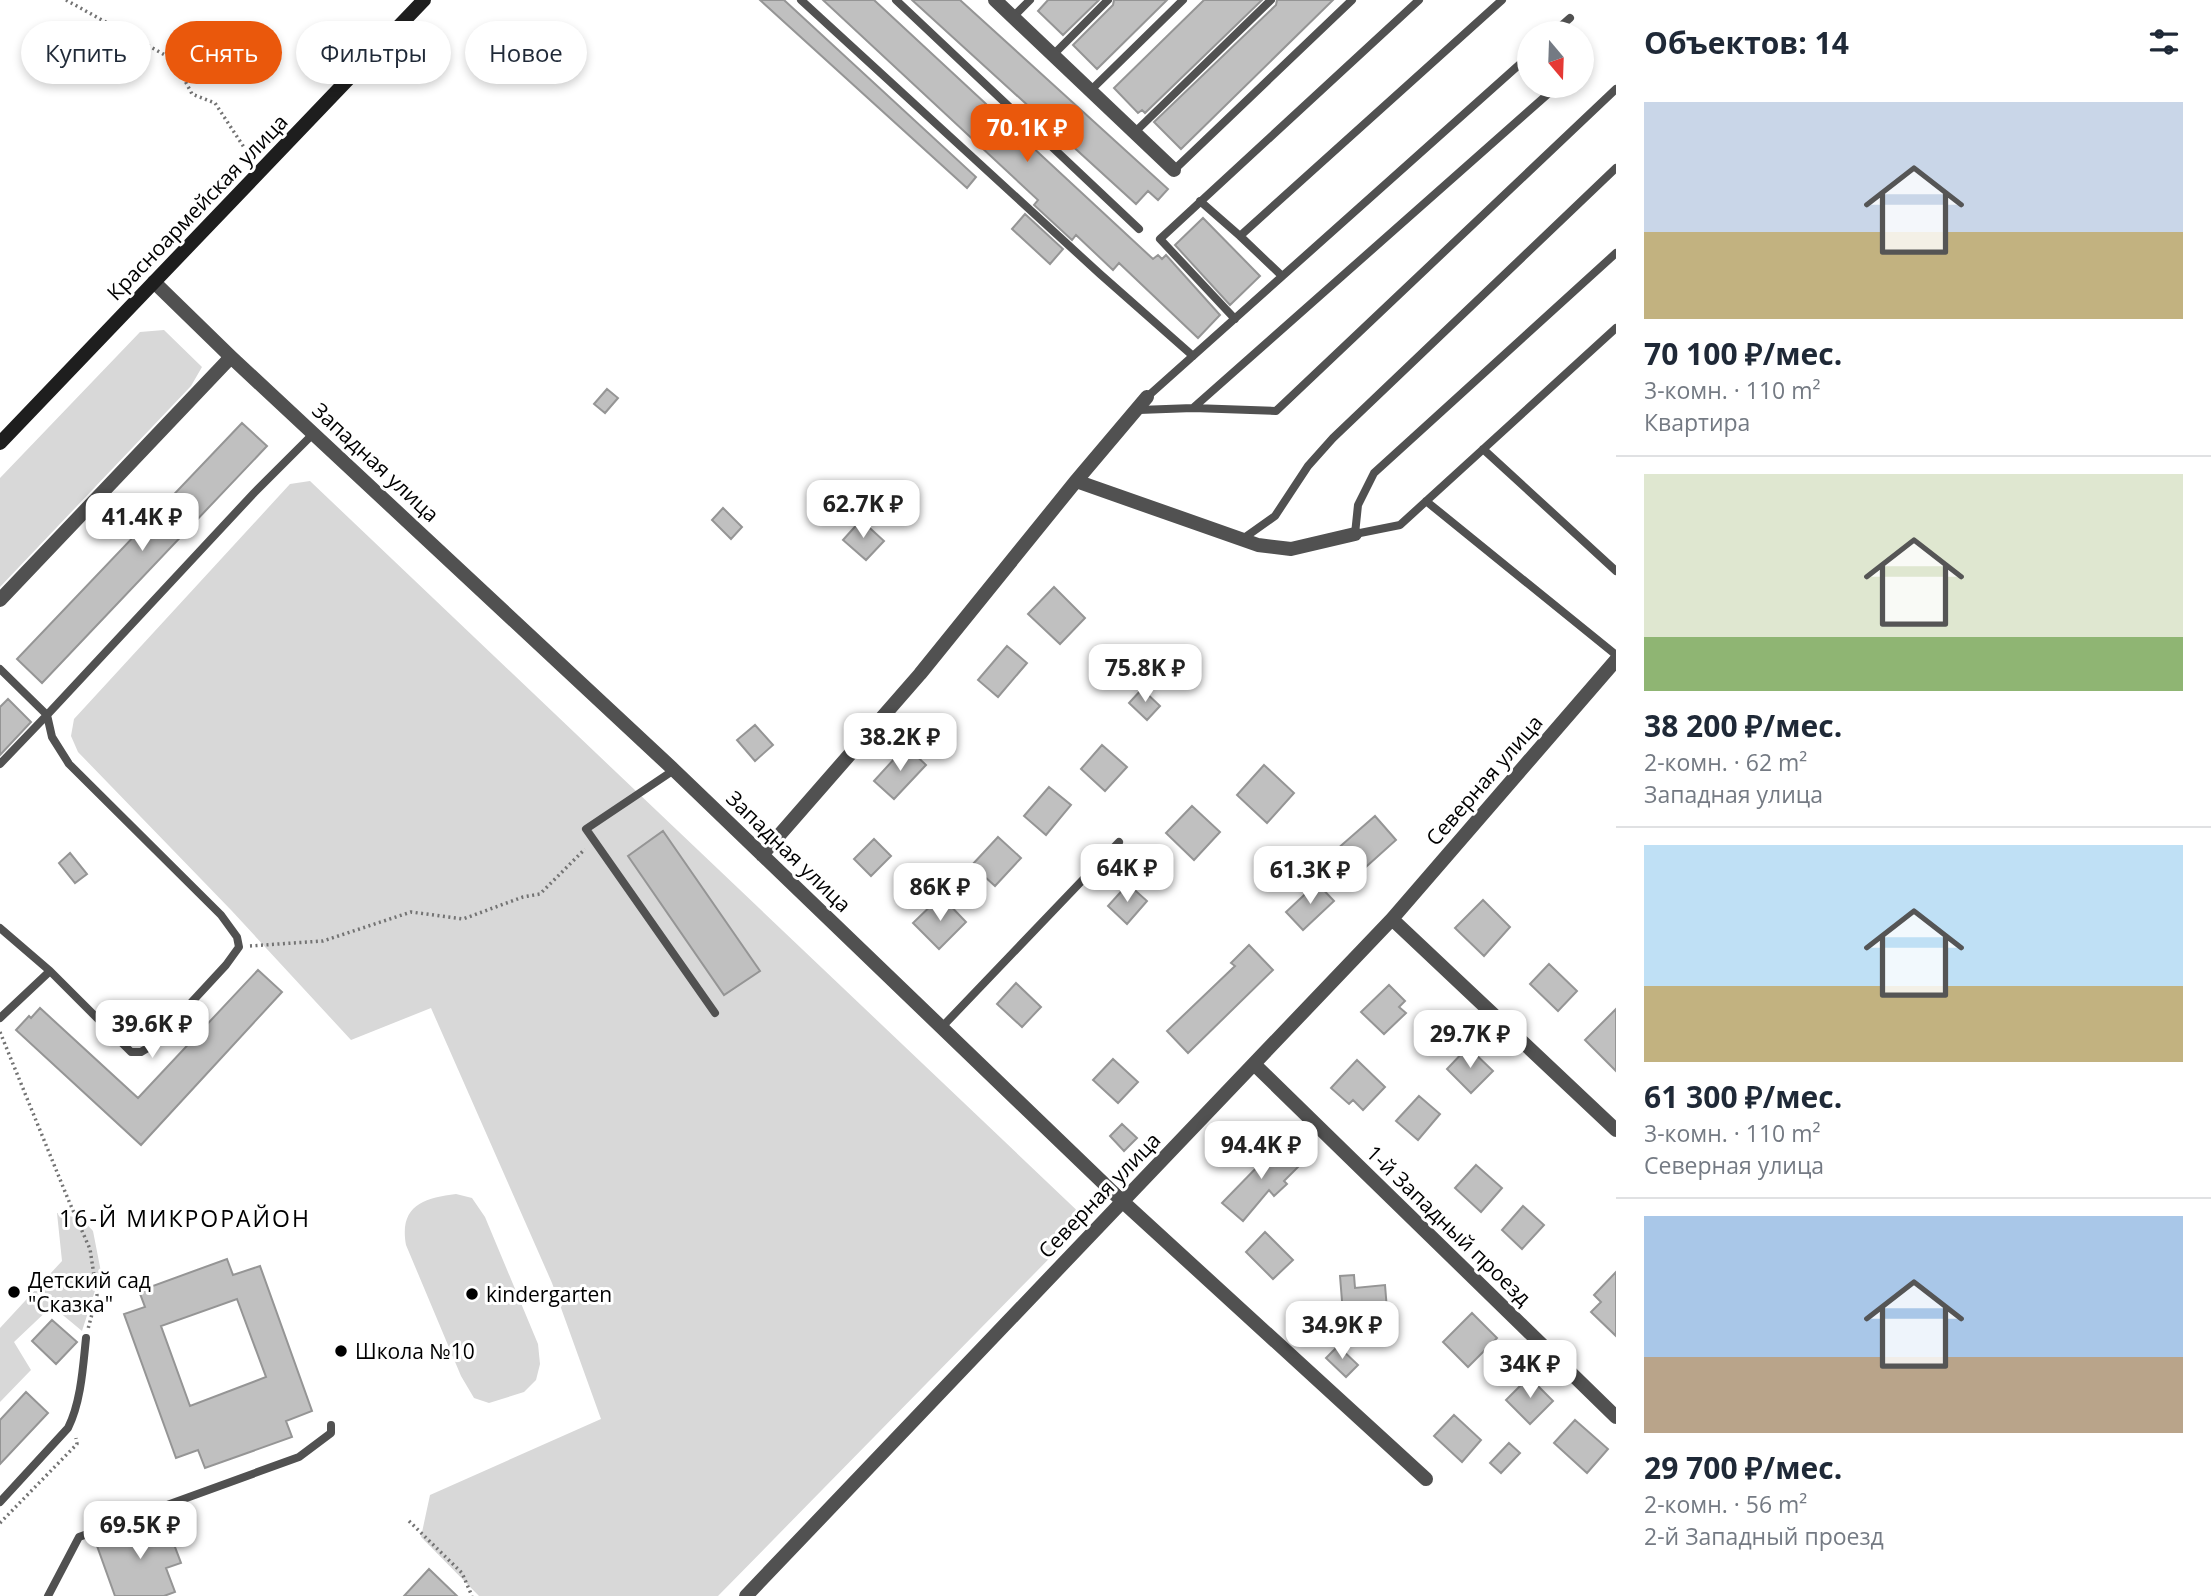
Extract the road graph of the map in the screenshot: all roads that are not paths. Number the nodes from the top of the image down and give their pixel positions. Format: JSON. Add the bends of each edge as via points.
{"nodes":[{"id":1,"x":424,"y":0,"type":"edge"},
{"id":2,"x":802,"y":0,"type":"edge"},
{"id":3,"x":896,"y":0,"type":"edge"},
{"id":4,"x":995,"y":0,"type":"edge"},
{"id":5,"x":1030,"y":0,"type":"edge"},
{"id":6,"x":1108,"y":0,"type":"edge"},
{"id":7,"x":1183,"y":0,"type":"edge"},
{"id":8,"x":1271,"y":0,"type":"edge"},
{"id":9,"x":1352,"y":0,"type":"edge"},
{"id":10,"x":1419,"y":0,"type":"edge"},
{"id":11,"x":1502,"y":0,"type":"edge"},
{"id":12,"x":1013,"y":17,"type":"junction"},
{"id":13,"x":1570,"y":18,"type":"dead end"},
{"id":14,"x":1567,"y":21,"type":"edge"},
{"id":15,"x":1053,"y":55,"type":"junction"},
{"id":16,"x":1517,"y":67,"type":"edge"},
{"id":17,"x":1616,"y":89,"type":"edge"},
{"id":18,"x":1090,"y":91,"type":"junction"},
{"id":19,"x":1543,"y":98,"type":"edge"},
{"id":20,"x":1134,"y":133,"type":"junction"},
{"id":21,"x":1616,"y":168,"type":"edge"},
{"id":22,"x":1174,"y":170,"type":"joint"},
{"id":23,"x":1200,"y":201,"type":"junction"},
{"id":24,"x":1139,"y":229,"type":"dead end"},
{"id":25,"x":1240,"y":236,"type":"junction"},
{"id":26,"x":1616,"y":253,"type":"edge"},
{"id":27,"x":1282,"y":276,"type":"junction"},
{"id":28,"x":154,"y":282,"type":"junction"},
{"id":29,"x":1235,"y":319,"type":"junction"},
{"id":30,"x":1616,"y":328,"type":"edge"},
{"id":31,"x":1193,"y":356,"type":"junction"},
{"id":32,"x":230,"y":357,"type":"junction"},
{"id":33,"x":1143,"y":403,"type":"junction"},
{"id":34,"x":1193,"y":408,"type":"junction"},
{"id":35,"x":314,"y":433,"type":"junction"},
{"id":36,"x":0,"y":443,"type":"edge"},
{"id":37,"x":1483,"y":449,"type":"junction"},
{"id":38,"x":1076,"y":481,"type":"junction"},
{"id":39,"x":1426,"y":501,"type":"junction"},
{"id":40,"x":1355,"y":534,"type":"junction"},
{"id":41,"x":1244,"y":538,"type":"junction"},
{"id":42,"x":1616,"y":571,"type":"edge"},
{"id":43,"x":0,"y":600,"type":"edge"},
{"id":44,"x":1616,"y":657,"type":"edge"},
{"id":45,"x":0,"y":669,"type":"edge"},
{"id":46,"x":47,"y":715,"type":"junction"},
{"id":47,"x":0,"y":764,"type":"edge"},
{"id":48,"x":674,"y":770,"type":"junction"},
{"id":49,"x":1119,"y":842,"type":"dead end"},
{"id":50,"x":762,"y":855,"type":"junction"},
{"id":51,"x":1392,"y":919,"type":"junction"},
{"id":52,"x":0,"y":928,"type":"edge"},
{"id":53,"x":50,"y":971,"type":"junction"},
{"id":54,"x":715,"y":1013,"type":"dead end"},
{"id":55,"x":0,"y":1018,"type":"edge"},
{"id":56,"x":941,"y":1028,"type":"junction"},
{"id":57,"x":1254,"y":1064,"type":"junction"},
{"id":58,"x":1616,"y":1130,"type":"edge"},
{"id":59,"x":1122,"y":1201,"type":"junction"},
{"id":60,"x":86,"y":1338,"type":"road end"},
{"id":61,"x":1616,"y":1417,"type":"edge"},
{"id":62,"x":331,"y":1424,"type":"dead end"},
{"id":63,"x":1426,"y":1479,"type":"dead end"},
{"id":64,"x":0,"y":1502,"type":"edge"},
{"id":65,"x":48,"y":1596,"type":"edge"},
{"id":66,"x":746,"y":1596,"type":"edge"}],
"edges":[{"from":1,"to":28,"type":"main road","name":"Красноармейская улица"},
{"from":2,"to":31,"type":"lane"},
{"from":3,"to":24,"type":"lane"},
{"from":4,"to":12,"type":"street"},
{"from":5,"to":12,"type":"lane"},
{"from":6,"to":15,"type":"lane"},
{"from":7,"to":18,"type":"lane"},
{"from":8,"to":20,"type":"lane"},
{"from":9,"to":22,"type":"lane"},
{"from":10,"to":23,"type":"lane"},
{"from":11,"to":25,"type":"lane"},
{"from":12,"to":15,"type":"street"},
{"from":13,"to":14,"type":"lane"},
{"from":15,"to":18,"type":"street"},
{"from":16,"to":27,"type":"lane"},
{"from":17,"to":34,"type":"lane","via":[[1276,411]]},
{"from":18,"to":20,"type":"street"},
{"from":19,"to":34,"type":"lane"},
{"from":20,"to":22,"type":"street"},
{"from":21,"to":41,"type":"lane","via":[[1333,438],[1275,516]]},
{"from":23,"to":25,"type":"lane"},
{"from":23,"to":29,"type":"lane","via":[[1160,239]]},
{"from":25,"to":27,"type":"lane"},
{"from":26,"to":40,"type":"lane","via":[[1374,473],[1359,505]]},
{"from":27,"to":29,"type":"lane"},
{"from":28,"to":32,"type":"street","name":"Западная улица"},
{"from":28,"to":36,"type":"main road","name":"Красноармейская улица"},
{"from":29,"to":31,"type":"lane"},
{"from":30,"to":37,"type":"lane"},
{"from":31,"to":33,"type":"lane"},
{"from":32,"to":35,"type":"street","name":"Западная улица"},
{"from":32,"to":43,"type":"street"},
{"from":33,"to":34,"type":"lane"},
{"from":33,"to":38,"type":"street"},
{"from":35,"to":46,"type":"lane"},
{"from":35,"to":48,"type":"street","name":"Западная улица"},
{"from":37,"to":39,"type":"lane"},
{"from":37,"to":42,"type":"lane"},
{"from":38,"to":41,"type":"street"},
{"from":38,"to":50,"type":"street","via":[[920,674]]},
{"from":39,"to":40,"type":"lane","via":[[1400,525]]},
{"from":39,"to":44,"type":"lane"},
{"from":40,"to":41,"type":"street","via":[[1291,549],[1258,545]]},
{"from":44,"to":51,"type":"street","name":"Северная улица"},
{"from":45,"to":46,"type":"lane"},
{"from":46,"to":47,"type":"lane"},
{"from":46,"to":53,"type":"lane","via":[[52,737],[69,764],[221,915],[239,947],[151,1046],[135,1053]]},
{"from":48,"to":50,"type":"street","name":"Западная улица"},
{"from":48,"to":54,"type":"lane","via":[[586,829]]},
{"from":49,"to":56,"type":"lane"},
{"from":50,"to":56,"type":"street","name":"Западная улица"},
{"from":51,"to":57,"type":"street","name":"Северная улица"},
{"from":51,"to":58,"type":"street"},
{"from":52,"to":53,"type":"lane"},
{"from":53,"to":55,"type":"lane"},
{"from":56,"to":59,"type":"street","name":"Западная улица"},
{"from":57,"to":59,"type":"street","name":"Северная улица"},
{"from":57,"to":61,"type":"street","name":"1-й Западный проезд"},
{"from":59,"to":63,"type":"street","name":"Западная улица"},
{"from":59,"to":66,"type":"street","name":"Северная улица"},
{"from":60,"to":64,"type":"lane","via":[[73,1419]]},
{"from":62,"to":65,"type":"lane","via":[[331,1433],[299,1457],[79,1537]]}]}
